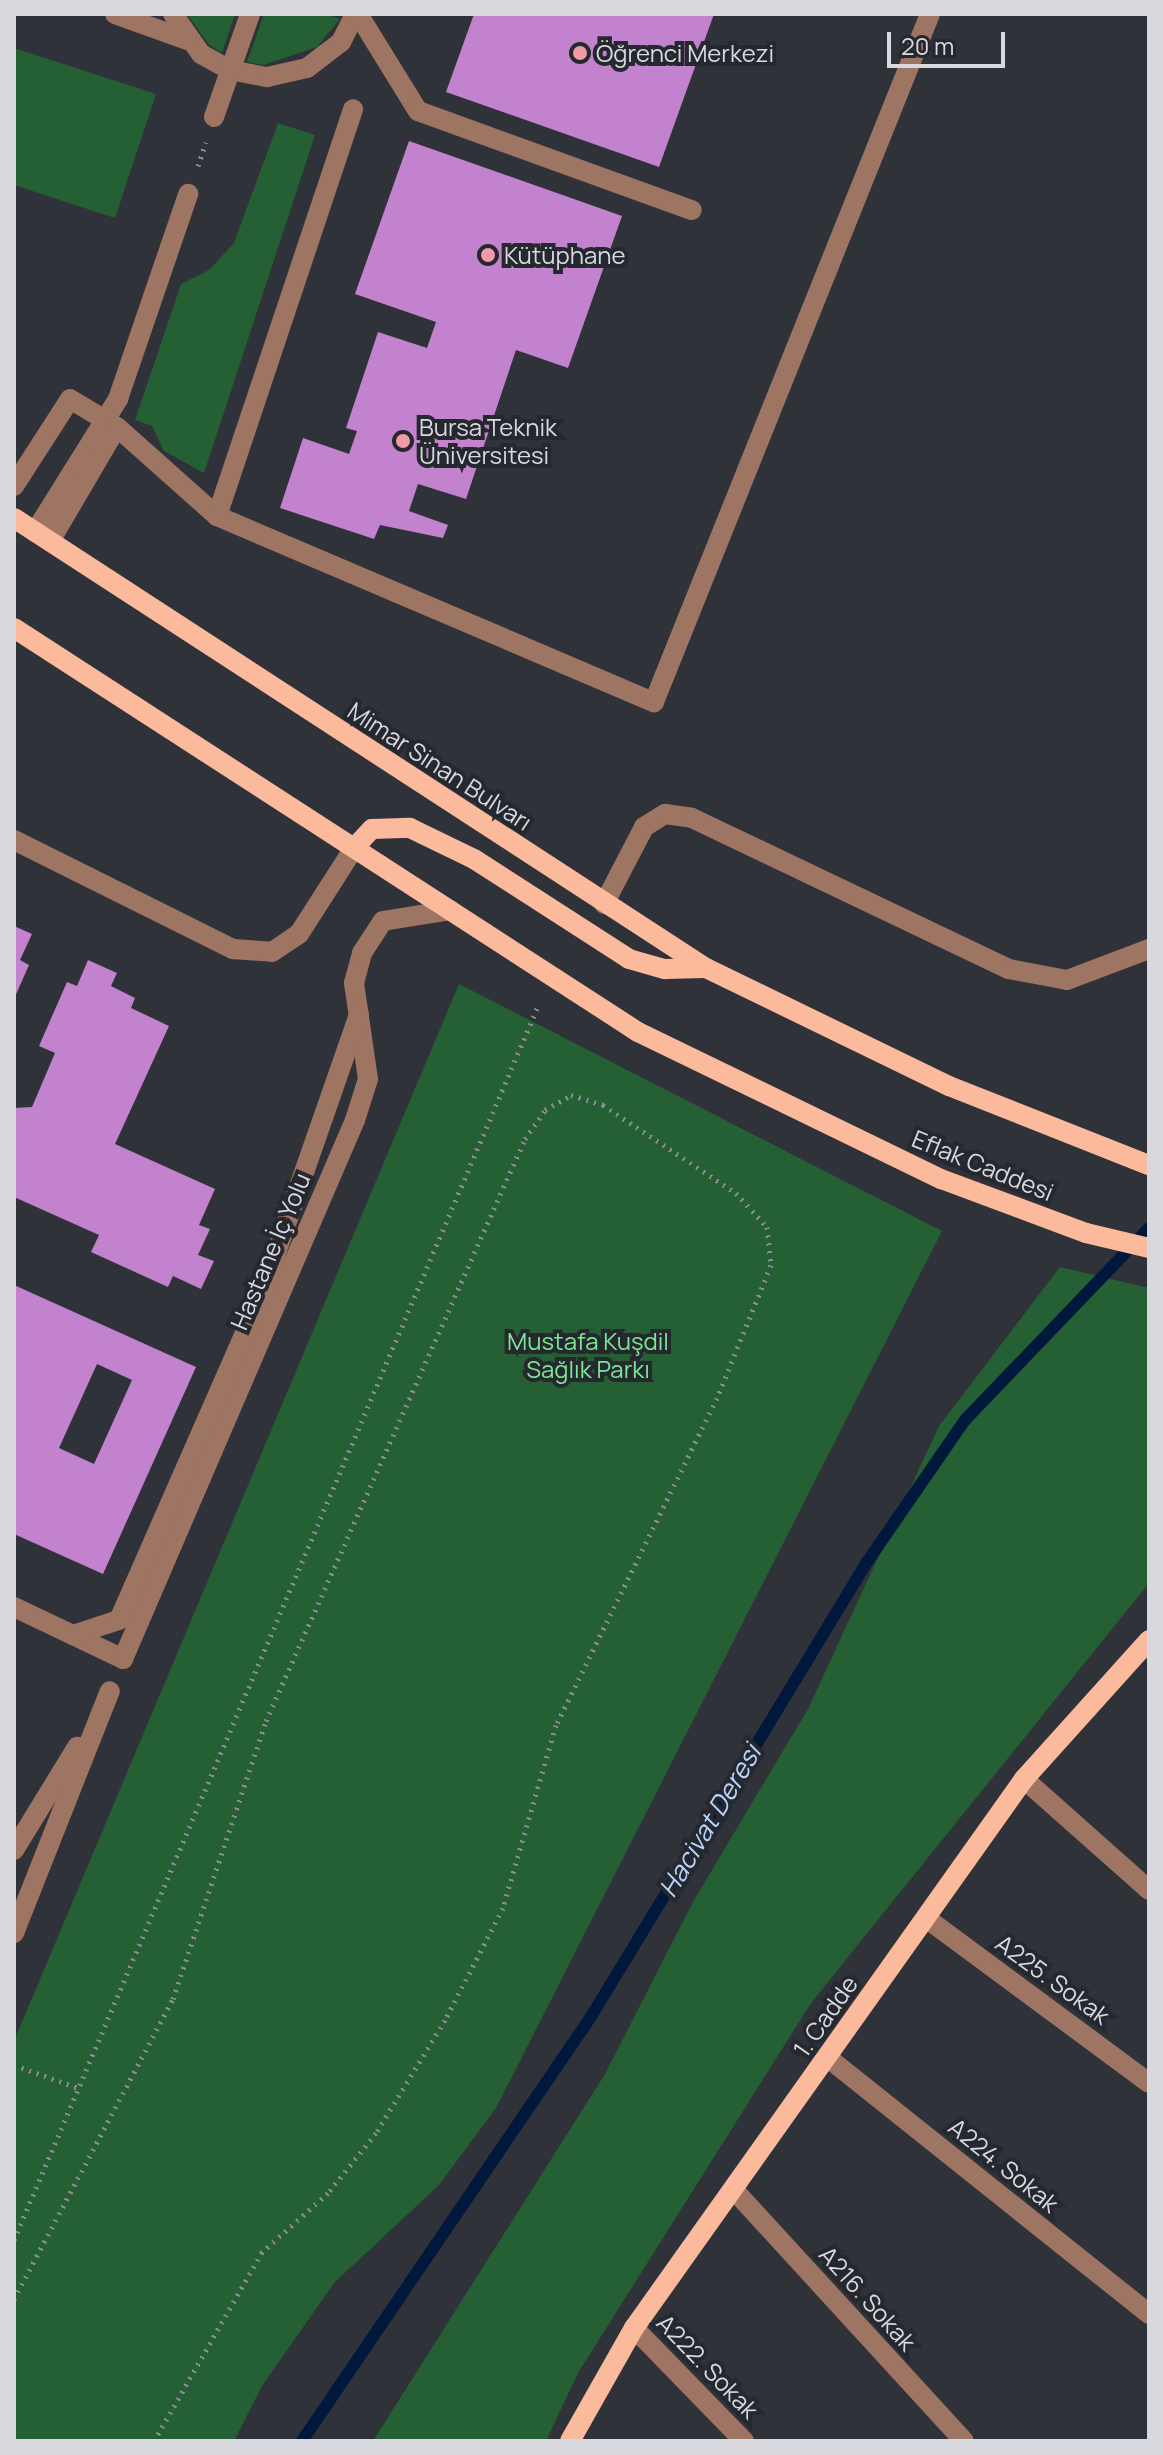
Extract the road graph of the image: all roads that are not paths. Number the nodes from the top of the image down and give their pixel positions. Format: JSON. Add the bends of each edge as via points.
{"nodes":[{"id":1,"x":115,"y":14,"type":"edge"},
{"id":2,"x":173,"y":14,"type":"edge"},
{"id":3,"x":250,"y":14,"type":"edge"},
{"id":4,"x":356,"y":14,"type":"edge"},
{"id":5,"x":930,"y":14,"type":"edge"},
{"id":6,"x":187,"y":40,"type":"junction"},
{"id":7,"x":230,"y":70,"type":"junction"},
{"id":8,"x":353,"y":109,"type":"dead end"},
{"id":9,"x":214,"y":117,"type":"road end"},
{"id":10,"x":188,"y":194,"type":"road end"},
{"id":11,"x":692,"y":210,"type":"dead end"},
{"id":12,"x":111,"y":424,"type":"junction"},
{"id":13,"x":14,"y":486,"type":"edge"},
{"id":14,"x":217,"y":516,"type":"junction"},
{"id":15,"x":14,"y":518,"type":"edge"},
{"id":16,"x":42,"y":537,"type":"junction"},
{"id":17,"x":14,"y":628,"type":"edge"},
{"id":18,"x":14,"y":840,"type":"edge"},
{"id":19,"x":354,"y":848,"type":"junction"},
{"id":20,"x":604,"y":904,"type":"junction"},
{"id":21,"x":450,"y":910,"type":"junction"},
{"id":22,"x":1149,"y":949,"type":"edge"},
{"id":23,"x":706,"y":968,"type":"junction"},
{"id":24,"x":359,"y":1015,"type":"junction"},
{"id":25,"x":1149,"y":1165,"type":"edge"},
{"id":26,"x":1149,"y":1248,"type":"edge"},
{"id":27,"x":14,"y":1607,"type":"edge"},
{"id":28,"x":72,"y":1635,"type":"junction"},
{"id":29,"x":1149,"y":1640,"type":"edge"},
{"id":30,"x":123,"y":1659,"type":"junction"},
{"id":31,"x":110,"y":1691,"type":"junction"},
{"id":32,"x":1024,"y":1779,"type":"junction"},
{"id":33,"x":14,"y":1850,"type":"edge"},
{"id":34,"x":1149,"y":1890,"type":"edge"},
{"id":35,"x":926,"y":1918,"type":"junction"},
{"id":36,"x":14,"y":1933,"type":"edge"},
{"id":37,"x":827,"y":2057,"type":"junction"},
{"id":38,"x":1149,"y":2083,"type":"edge"},
{"id":39,"x":734,"y":2190,"type":"junction"},
{"id":40,"x":1149,"y":2314,"type":"edge"},
{"id":41,"x":634,"y":2328,"type":"junction"},
{"id":42,"x":570,"y":2441,"type":"edge"},
{"id":43,"x":744,"y":2441,"type":"edge"},
{"id":44,"x":964,"y":2441,"type":"edge"}],
"edges":[{"from":1,"to":6,"type":"street"},
{"from":2,"to":6,"type":"street"},
{"from":3,"to":7,"type":"street"},
{"from":4,"to":7,"type":"street","via":[[341,42],[307,68],[267,77]]},
{"from":4,"to":11,"type":"street","via":[[418,111]]},
{"from":5,"to":14,"type":"street","via":[[654,702]]},
{"from":6,"to":7,"type":"street"},
{"from":7,"to":9,"type":"street"},
{"from":8,"to":14,"type":"street"},
{"from":10,"to":12,"type":"street"},
{"from":12,"to":13,"type":"street","via":[[70,399]]},
{"from":12,"to":14,"type":"street"},
{"from":12,"to":16,"type":"street"},
{"from":15,"to":16,"type":"main road","name":"Mimar Sinan Bulvarı"},
{"from":16,"to":20,"type":"main road","name":"Mimar Sinan Bulvarı"},
{"from":17,"to":19,"type":"main road"},
{"from":18,"to":19,"type":"street","via":[[233,949],[272,952],[299,934]]},
{"from":19,"to":21,"type":"main road"},
{"from":19,"to":23,"type":"main road","via":[[372,829],[410,828],[474,859],[629,959],[665,969]]},
{"from":20,"to":22,"type":"street","via":[[644,827],[665,814],[692,818],[1009,969],[1067,980]]},
{"from":20,"to":23,"type":"main road","name":"Mimar Sinan Bulvarı"},
{"from":21,"to":24,"type":"street","name":"Hastane İç Yolu","via":[[383,921],[354,983]]},
{"from":21,"to":26,"type":"main road","name":"Eflak Caddesi","via":[[638,1032],[803,1115],[941,1179],[1086,1233]]},
{"from":23,"to":25,"type":"main road","name":"Mimar Sinan Bulvarı","via":[[848,1041]]},
{"from":24,"to":28,"type":"street","via":[[261,1296],[119,1620],[99,1632]]},
{"from":24,"to":30,"type":"street","name":"Hastane İç Yolu","via":[[369,1049],[355,1120]]},
{"from":27,"to":28,"type":"street"},
{"from":28,"to":30,"type":"street"},
{"from":29,"to":32,"type":"main road","name":"1. Cadde"},
{"from":30,"to":31,"type":"street","name":"Hastane İç Yolu"},
{"from":31,"to":33,"type":"street","name":"Hastane İç Yolu"},
{"from":31,"to":36,"type":"street"},
{"from":32,"to":34,"type":"street"},
{"from":32,"to":35,"type":"main road","name":"1. Cadde"},
{"from":35,"to":37,"type":"main road","name":"1. Cadde"},
{"from":35,"to":38,"type":"street","name":"A225. Sokak"},
{"from":37,"to":39,"type":"main road","name":"1. Cadde"},
{"from":37,"to":40,"type":"street","name":"A224. Sokak"},
{"from":39,"to":41,"type":"main road","name":"1. Cadde"},
{"from":39,"to":44,"type":"street","name":"A216. Sokak"},
{"from":41,"to":42,"type":"main road","name":"1. Cadde"},
{"from":41,"to":43,"type":"street","name":"A222. Sokak"}]}
